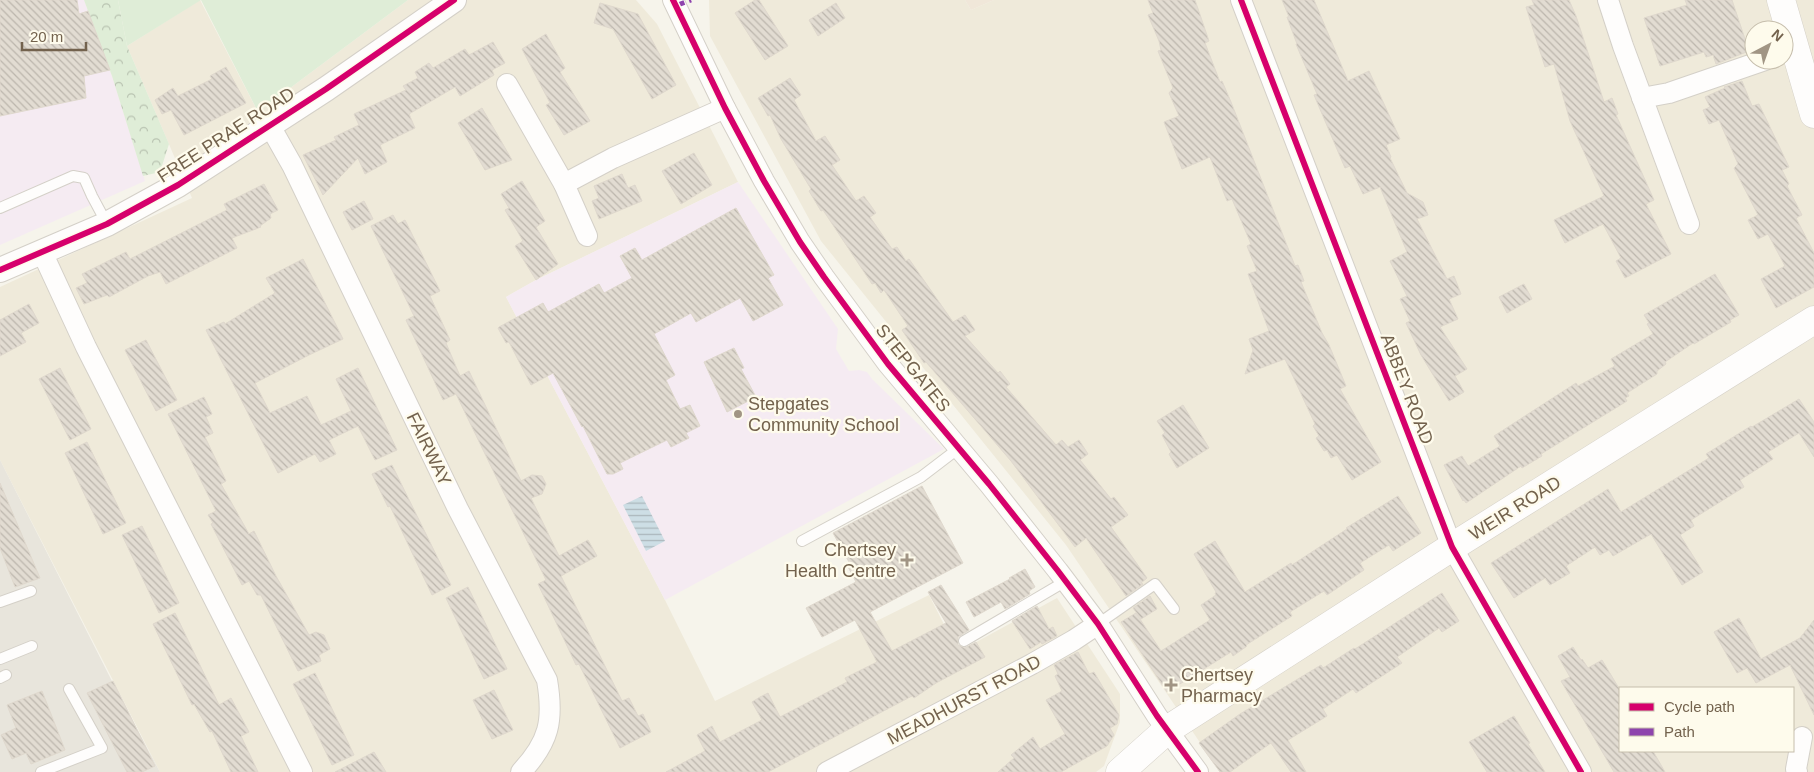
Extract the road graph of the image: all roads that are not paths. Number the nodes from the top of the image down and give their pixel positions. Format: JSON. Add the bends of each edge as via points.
{"nodes":[{"id":1,"x":454,"y":0,"type":"edge"},
{"id":2,"x":1241,"y":0,"type":"edge"},
{"id":3,"x":1608,"y":0,"type":"edge"},
{"id":4,"x":1781,"y":0,"type":"edge"},
{"id":5,"x":680,"y":2,"type":"edge"},
{"id":6,"x":1784,"y":20,"type":"edge"},
{"id":7,"x":1794,"y":62,"type":"edge"},
{"id":8,"x":1744,"y":67,"type":"edge"},
{"id":9,"x":507,"y":84,"type":"dead end"},
{"id":10,"x":1642,"y":98,"type":"junction"},
{"id":11,"x":725,"y":108,"type":"junction"},
{"id":12,"x":1814,"y":114,"type":"edge"},
{"id":13,"x":270,"y":126,"type":"junction"},
{"id":14,"x":564,"y":184,"type":"junction"},
{"id":15,"x":0,"y":208,"type":"edge"},
{"id":16,"x":107,"y":224,"type":"junction"},
{"id":17,"x":1689,"y":224,"type":"dead end"},
{"id":18,"x":587,"y":236,"type":"dead end"},
{"id":19,"x":42,"y":252,"type":"junction"},
{"id":20,"x":0,"y":270,"type":"edge"},
{"id":21,"x":1814,"y":320,"type":"edge"},
{"id":22,"x":959,"y":448,"type":"junction"},
{"id":23,"x":802,"y":542,"type":"dead end"},
{"id":24,"x":1452,"y":547,"type":"junction"},
{"id":25,"x":1066,"y":581,"type":"junction"},
{"id":26,"x":31,"y":591,"type":"dead end"},
{"id":27,"x":0,"y":602,"type":"edge"},
{"id":28,"x":1174,"y":608,"type":"dead end"},
{"id":29,"x":1098,"y":624,"type":"junction"},
{"id":30,"x":964,"y":641,"type":"dead end"},
{"id":31,"x":32,"y":646,"type":"dead end"},
{"id":32,"x":0,"y":659,"type":"edge"},
{"id":33,"x":69,"y":689,"type":"dead end"},
{"id":34,"x":1167,"y":730,"type":"junction"},
{"id":35,"x":1802,"y":736,"type":"dead end"},
{"id":36,"x":41,"y":772,"type":"edge"},
{"id":37,"x":302,"y":772,"type":"edge"},
{"id":38,"x":520,"y":772,"type":"edge"},
{"id":39,"x":828,"y":772,"type":"edge"},
{"id":40,"x":1120,"y":772,"type":"edge"},
{"id":41,"x":1198,"y":772,"type":"edge"},
{"id":42,"x":1581,"y":772,"type":"edge"},
{"id":43,"x":1797,"y":772,"type":"edge"}],
"edges":[{"from":1,"to":13,"type":"street","name":"FREE PRAE ROAD"},
{"from":2,"to":24,"type":"street","name":"ABBEY ROAD"},
{"from":3,"to":10,"type":"street"},
{"from":4,"to":6,"type":"main road"},
{"from":5,"to":11,"type":"street","name":"STEPGATES"},
{"from":7,"to":12,"type":"main road"},
{"from":8,"to":10,"type":"street","via":[[1669,93]]},
{"from":9,"to":14,"type":"street"},
{"from":10,"to":17,"type":"street"},
{"from":11,"to":14,"type":"street"},
{"from":11,"to":22,"type":"street","name":"STEPGATES","via":[[764,181],[824,277],[888,364]]},
{"from":13,"to":16,"type":"street","name":"FREE PRAE ROAD","via":[[178,185]]},
{"from":13,"to":38,"type":"street","name":"FAIRWAY","via":[[292,165],[458,509],[546,680],[550,702],[548,732],[536,756]]},
{"from":14,"to":18,"type":"street"},
{"from":15,"to":16,"type":"lane","via":[[72,176],[84,178]]},
{"from":16,"to":19,"type":"street","name":"FREE PRAE ROAD"},
{"from":19,"to":20,"type":"street","name":"FREE PRAE ROAD"},
{"from":19,"to":37,"type":"street","via":[[86,348]]},
{"from":21,"to":24,"type":"main road","name":"WEIR ROAD"},
{"from":22,"to":23,"type":"lane","via":[[922,477]]},
{"from":22,"to":25,"type":"street","name":"STEPGATES"},
{"from":24,"to":34,"type":"main road","name":"WEIR ROAD"},
{"from":24,"to":42,"type":"street","name":"ABBEY ROAD"},
{"from":25,"to":29,"type":"street","name":"STEPGATES"},
{"from":25,"to":30,"type":"lane"},
{"from":26,"to":27,"type":"lane"},
{"from":28,"to":29,"type":"lane","via":[[1155,584]]},
{"from":29,"to":34,"type":"street","name":"STEPGATES"},
{"from":29,"to":39,"type":"street","name":"MEADHURST ROAD","via":[[1041,659]]},
{"from":31,"to":32,"type":"lane"},
{"from":33,"to":36,"type":"lane","via":[[102,748]]},
{"from":34,"to":40,"type":"main road","name":"WEIR ROAD"},
{"from":34,"to":41,"type":"street","name":"STEPGATES"},
{"from":35,"to":43,"type":"street"}]}
